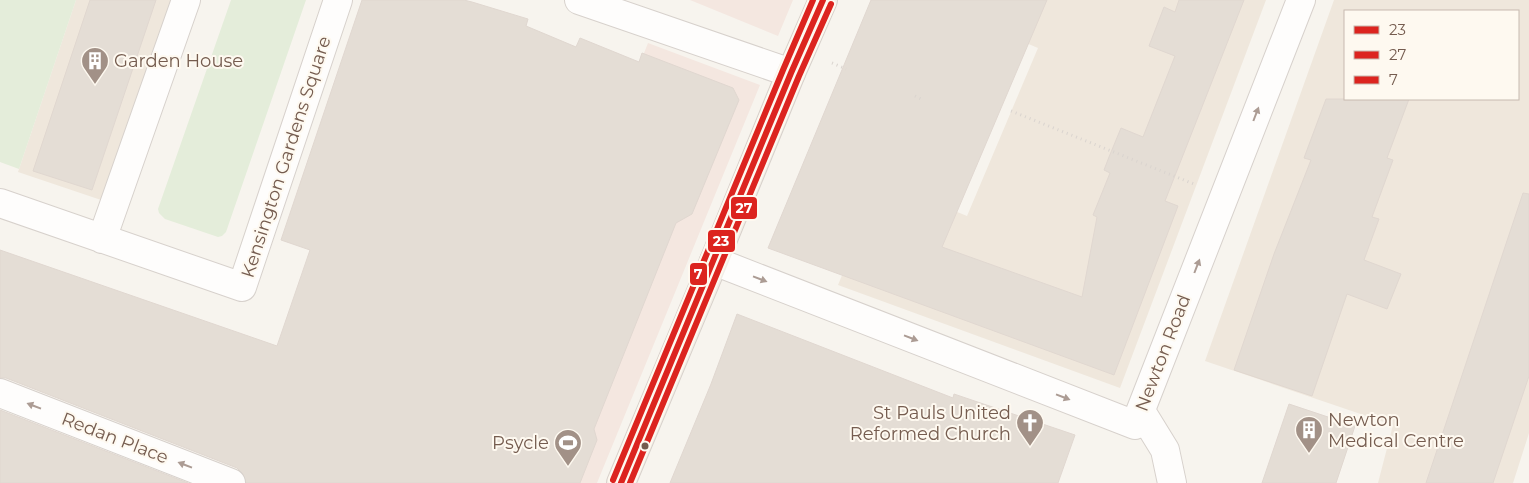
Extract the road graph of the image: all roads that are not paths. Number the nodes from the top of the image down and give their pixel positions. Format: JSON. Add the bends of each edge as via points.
{"nodes":[{"id":1,"x":186,"y":0,"type":"edge"},
{"id":2,"x":338,"y":0,"type":"edge"},
{"id":3,"x":579,"y":0,"type":"edge"},
{"id":4,"x":823,"y":0,"type":"edge"},
{"id":5,"x":1301,"y":0,"type":"edge"},
{"id":6,"x":791,"y":73,"type":"junction"},
{"id":7,"x":0,"y":203,"type":"edge"},
{"id":8,"x":102,"y":239,"type":"junction"},
{"id":9,"x":714,"y":261,"type":"junction"},
{"id":10,"x":0,"y":393,"type":"edge"},
{"id":11,"x":1141,"y":411,"type":"junction"},
{"id":12,"x":231,"y":483,"type":"edge"},
{"id":13,"x":621,"y":483,"type":"edge"},
{"id":14,"x":1172,"y":483,"type":"edge"}],
"edges":[{"from":1,"to":8,"type":"street"},
{"from":2,"to":8,"type":"street","name":"Kensington Gardens Square","via":[[242,287]]},
{"from":3,"to":6,"type":"street"},
{"from":4,"to":6,"type":"main road"},
{"from":11,"to":5,"type":"street","name":"Newton Road","one_way":true},
{"from":6,"to":9,"type":"main road"},
{"from":7,"to":8,"type":"street","name":"Kensington Gardens Square"},
{"from":9,"to":11,"type":"street","name":"Newton Road","one_way":true,"via":[[1135,425]]},
{"from":9,"to":13,"type":"main road"},
{"from":12,"to":10,"type":"street","name":"Redan Place","one_way":true},
{"from":11,"to":14,"type":"street","via":[[1165,450]]}]}
